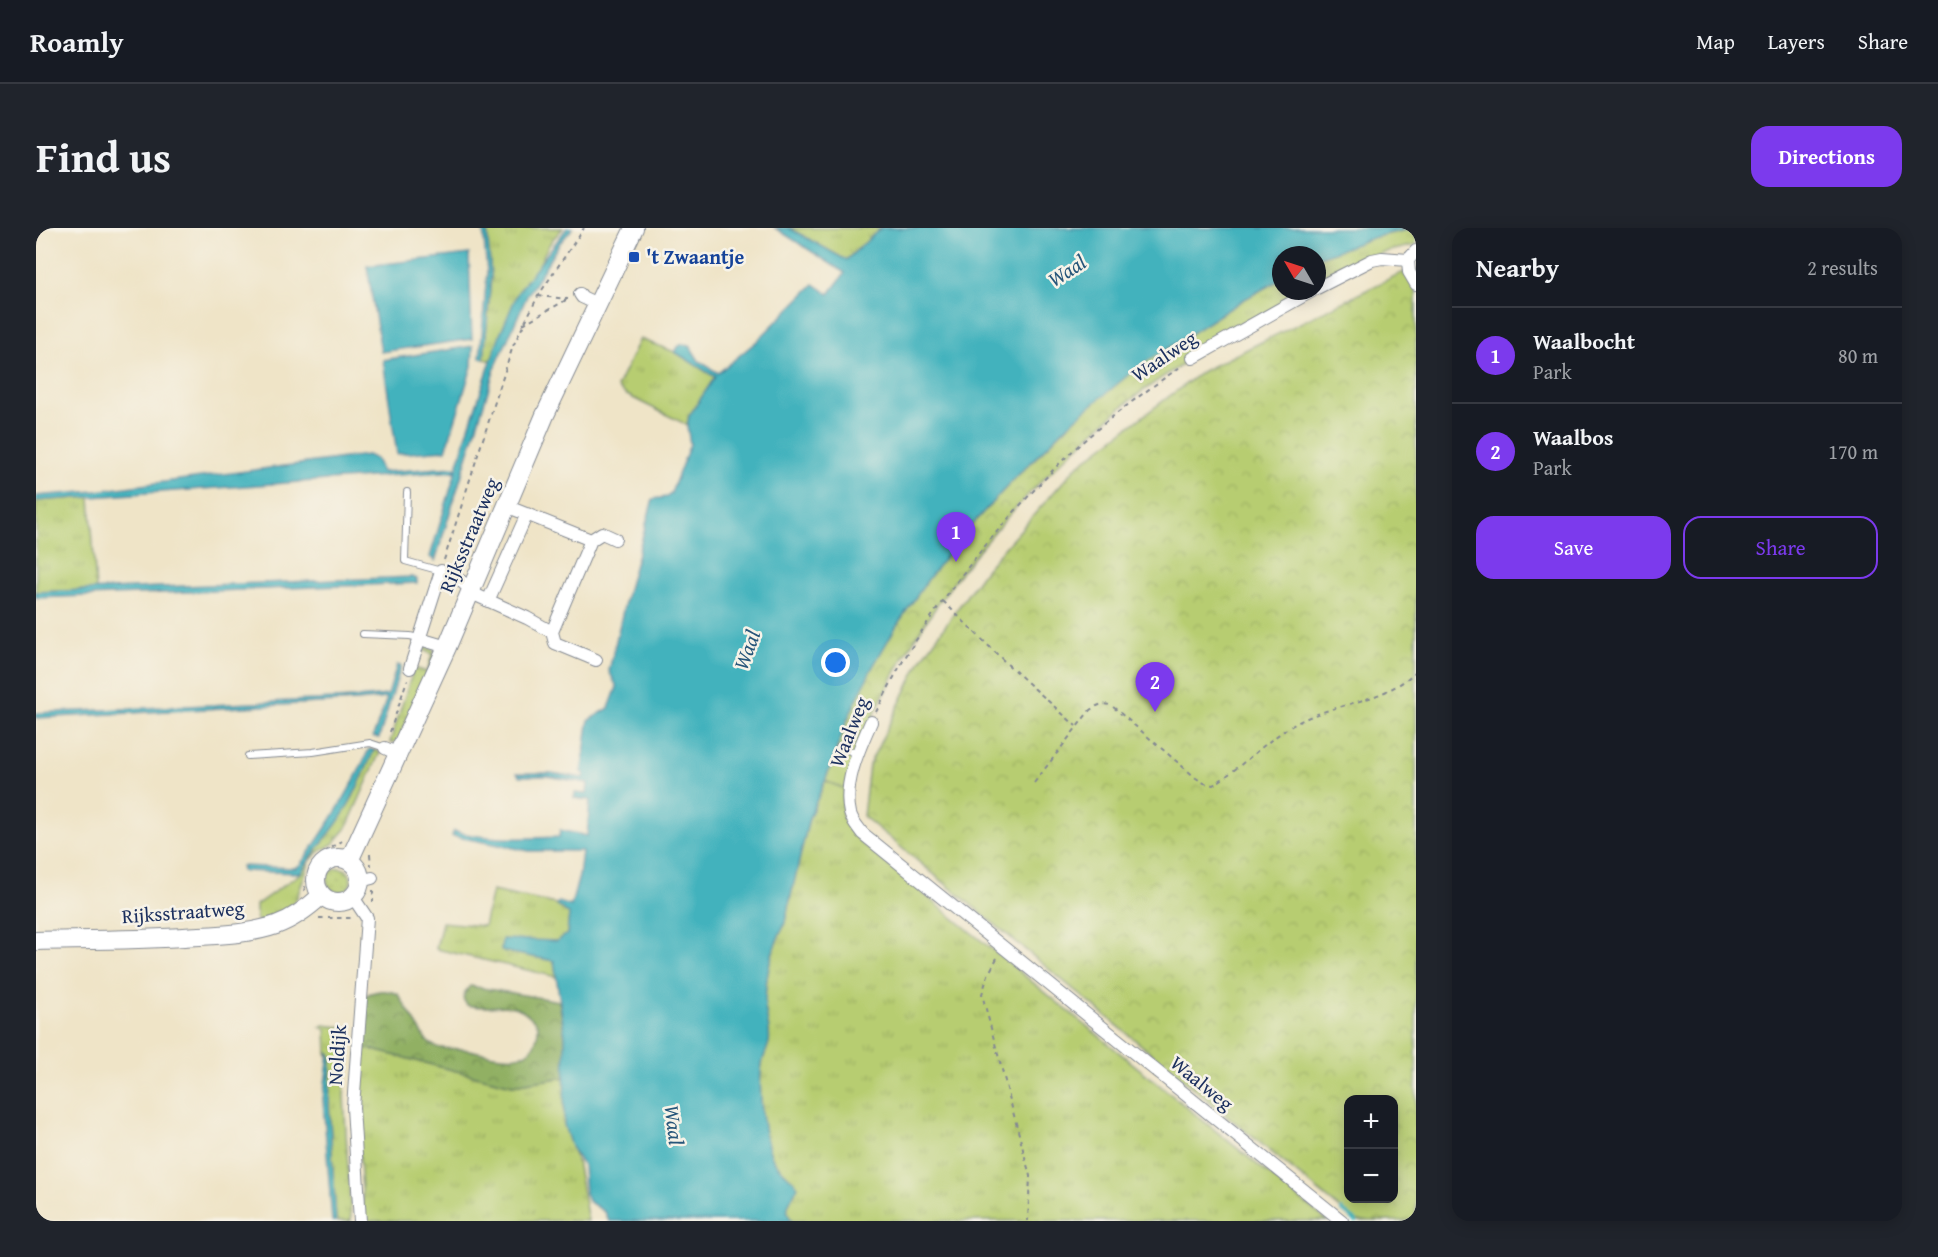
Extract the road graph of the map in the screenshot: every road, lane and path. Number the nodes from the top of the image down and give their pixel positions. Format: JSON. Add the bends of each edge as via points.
{"nodes":[{"id":1,"x":584,"y":228,"type":"edge"},
{"id":2,"x":634,"y":228,"type":"edge"},
{"id":3,"x":1412,"y":256,"type":"edge"},
{"id":4,"x":1326,"y":283,"type":"edge"},
{"id":5,"x":1416,"y":284,"type":"edge"},
{"id":6,"x":538,"y":296,"type":"junction"},
{"id":7,"x":574,"y":296,"type":"junction"},
{"id":8,"x":1296,"y":300,"type":"edge"},
{"id":9,"x":597,"y":304,"type":"junction"},
{"id":10,"x":523,"y":324,"type":"junction"},
{"id":11,"x":1193,"y":358,"type":"joint"},
{"id":12,"x":407,"y":492,"type":"dead end"},
{"id":13,"x":506,"y":506,"type":"junction"},
{"id":14,"x":526,"y":514,"type":"junction"},
{"id":15,"x":615,"y":538,"type":"dead end"},
{"id":16,"x":591,"y":540,"type":"junction"},
{"id":17,"x":441,"y":571,"type":"junction"},
{"id":18,"x":471,"y":589,"type":"junction"},
{"id":19,"x":488,"y":601,"type":"junction"},
{"id":20,"x":943,"y":601,"type":"junction"},
{"id":21,"x":552,"y":632,"type":"junction"},
{"id":22,"x":363,"y":634,"type":"dead end"},
{"id":23,"x":420,"y":639,"type":"junction"},
{"id":24,"x":447,"y":647,"type":"junction"},
{"id":25,"x":596,"y":660,"type":"dead end"},
{"id":26,"x":410,"y":668,"type":"dead end"},
{"id":27,"x":1416,"y":671,"type":"edge"},
{"id":28,"x":871,"y":722,"type":"joint"},
{"id":29,"x":1076,"y":727,"type":"junction"},
{"id":30,"x":839,"y":747,"type":"dead end"},
{"id":31,"x":392,"y":751,"type":"junction"},
{"id":32,"x":858,"y":754,"type":"junction"},
{"id":33,"x":248,"y":756,"type":"dead end"},
{"id":34,"x":1034,"y":783,"type":"dead end"},
{"id":35,"x":363,"y":835,"type":"junction"},
{"id":36,"x":349,"y":861,"type":"junction"},
{"id":37,"x":362,"y":885,"type":"junction"},
{"id":38,"x":322,"y":895,"type":"junction"},
{"id":39,"x":302,"y":896,"type":"dead end"},
{"id":40,"x":364,"y":912,"type":"junction"},
{"id":41,"x":318,"y":918,"type":"dead end"},
{"id":42,"x":36,"y":941,"type":"edge"},
{"id":43,"x":1004,"y":948,"type":"junction"},
{"id":44,"x":360,"y":1221,"type":"edge"},
{"id":45,"x":1028,"y":1221,"type":"edge"},
{"id":46,"x":1341,"y":1221,"type":"edge"}],
"edges":[{"from":1,"to":6,"type":"path","name":"Rijksstraatweg"},
{"from":2,"to":9,"type":"street","name":"Rijksstraatweg"},
{"from":3,"to":4,"type":"street","via":[[1372,260]]},
{"from":3,"to":5,"type":"street","via":[[1409,272]]},
{"from":6,"to":7,"type":"path"},
{"from":6,"to":10,"type":"path","name":"Rijksstraatweg"},
{"from":7,"to":9,"type":"street"},
{"from":7,"to":10,"type":"path"},
{"from":8,"to":11,"type":"street","name":"Waalweg"},
{"from":9,"to":13,"type":"street","name":"Rijksstraatweg"},
{"from":10,"to":17,"type":"path","name":"Rijksstraatweg"},
{"from":11,"to":20,"type":"path","name":"Waalweg","via":[[1122,410],[1060,463],[992,538]]},
{"from":12,"to":17,"type":"lane","via":[[405,561]]},
{"from":13,"to":14,"type":"street"},
{"from":13,"to":18,"type":"street","name":"Rijksstraatweg"},
{"from":14,"to":16,"type":"street"},
{"from":14,"to":19,"type":"street"},
{"from":15,"to":16,"type":"street","via":[[602,533]]},
{"from":16,"to":21,"type":"street"},
{"from":17,"to":18,"type":"street"},
{"from":17,"to":23,"type":"street","name":"Rijksstraatweg"},
{"from":18,"to":19,"type":"street"},
{"from":18,"to":24,"type":"street","name":"Rijksstraatweg"},
{"from":19,"to":21,"type":"street"},
{"from":20,"to":28,"type":"path","name":"Waalweg","via":[[906,656]]},
{"from":20,"to":29,"type":"path"},
{"from":21,"to":25,"type":"street","via":[[555,643]]},
{"from":22,"to":23,"type":"lane"},
{"from":23,"to":24,"type":"street"},
{"from":23,"to":26,"type":"street","name":"Rijksstraatweg"},
{"from":24,"to":31,"type":"street","name":"Rijksstraatweg"},
{"from":27,"to":29,"type":"path","via":[[1406,681],[1374,698],[1296,723],[1213,785],[1196,778],[1105,703],[1090,710]]},
{"from":28,"to":32,"type":"street","name":"Waalweg"},
{"from":29,"to":34,"type":"path"},
{"from":30,"to":32,"type":"lane"},
{"from":31,"to":33,"type":"lane","via":[[370,743]]},
{"from":31,"to":35,"type":"street","name":"Rijksstraatweg"},
{"from":32,"to":43,"type":"street","name":"Waalweg","via":[[849,802],[854,822],[862,833]]},
{"from":35,"to":36,"type":"street","name":"Rijksstraatweg"},
{"from":35,"to":39,"type":"path","via":[[321,853],[313,861]]},
{"from":36,"to":37,"type":"street","via":[[358,869]]},
{"from":36,"to":38,"type":"street","via":[[332,859],[321,867],[317,879]]},
{"from":37,"to":38,"type":"street","via":[[346,901],[329,900]]},
{"from":37,"to":40,"type":"street"},
{"from":38,"to":42,"type":"street","name":"Rijksstraatweg","via":[[286,920],[258,930],[152,939]]},
{"from":40,"to":41,"type":"path","via":[[351,918]]},
{"from":40,"to":44,"type":"street","name":"Noldijk","via":[[367,918],[353,1107]]},
{"from":43,"to":45,"type":"path","via":[[982,994],[1030,1176]]},
{"from":43,"to":46,"type":"street","name":"Waalweg"}]}
